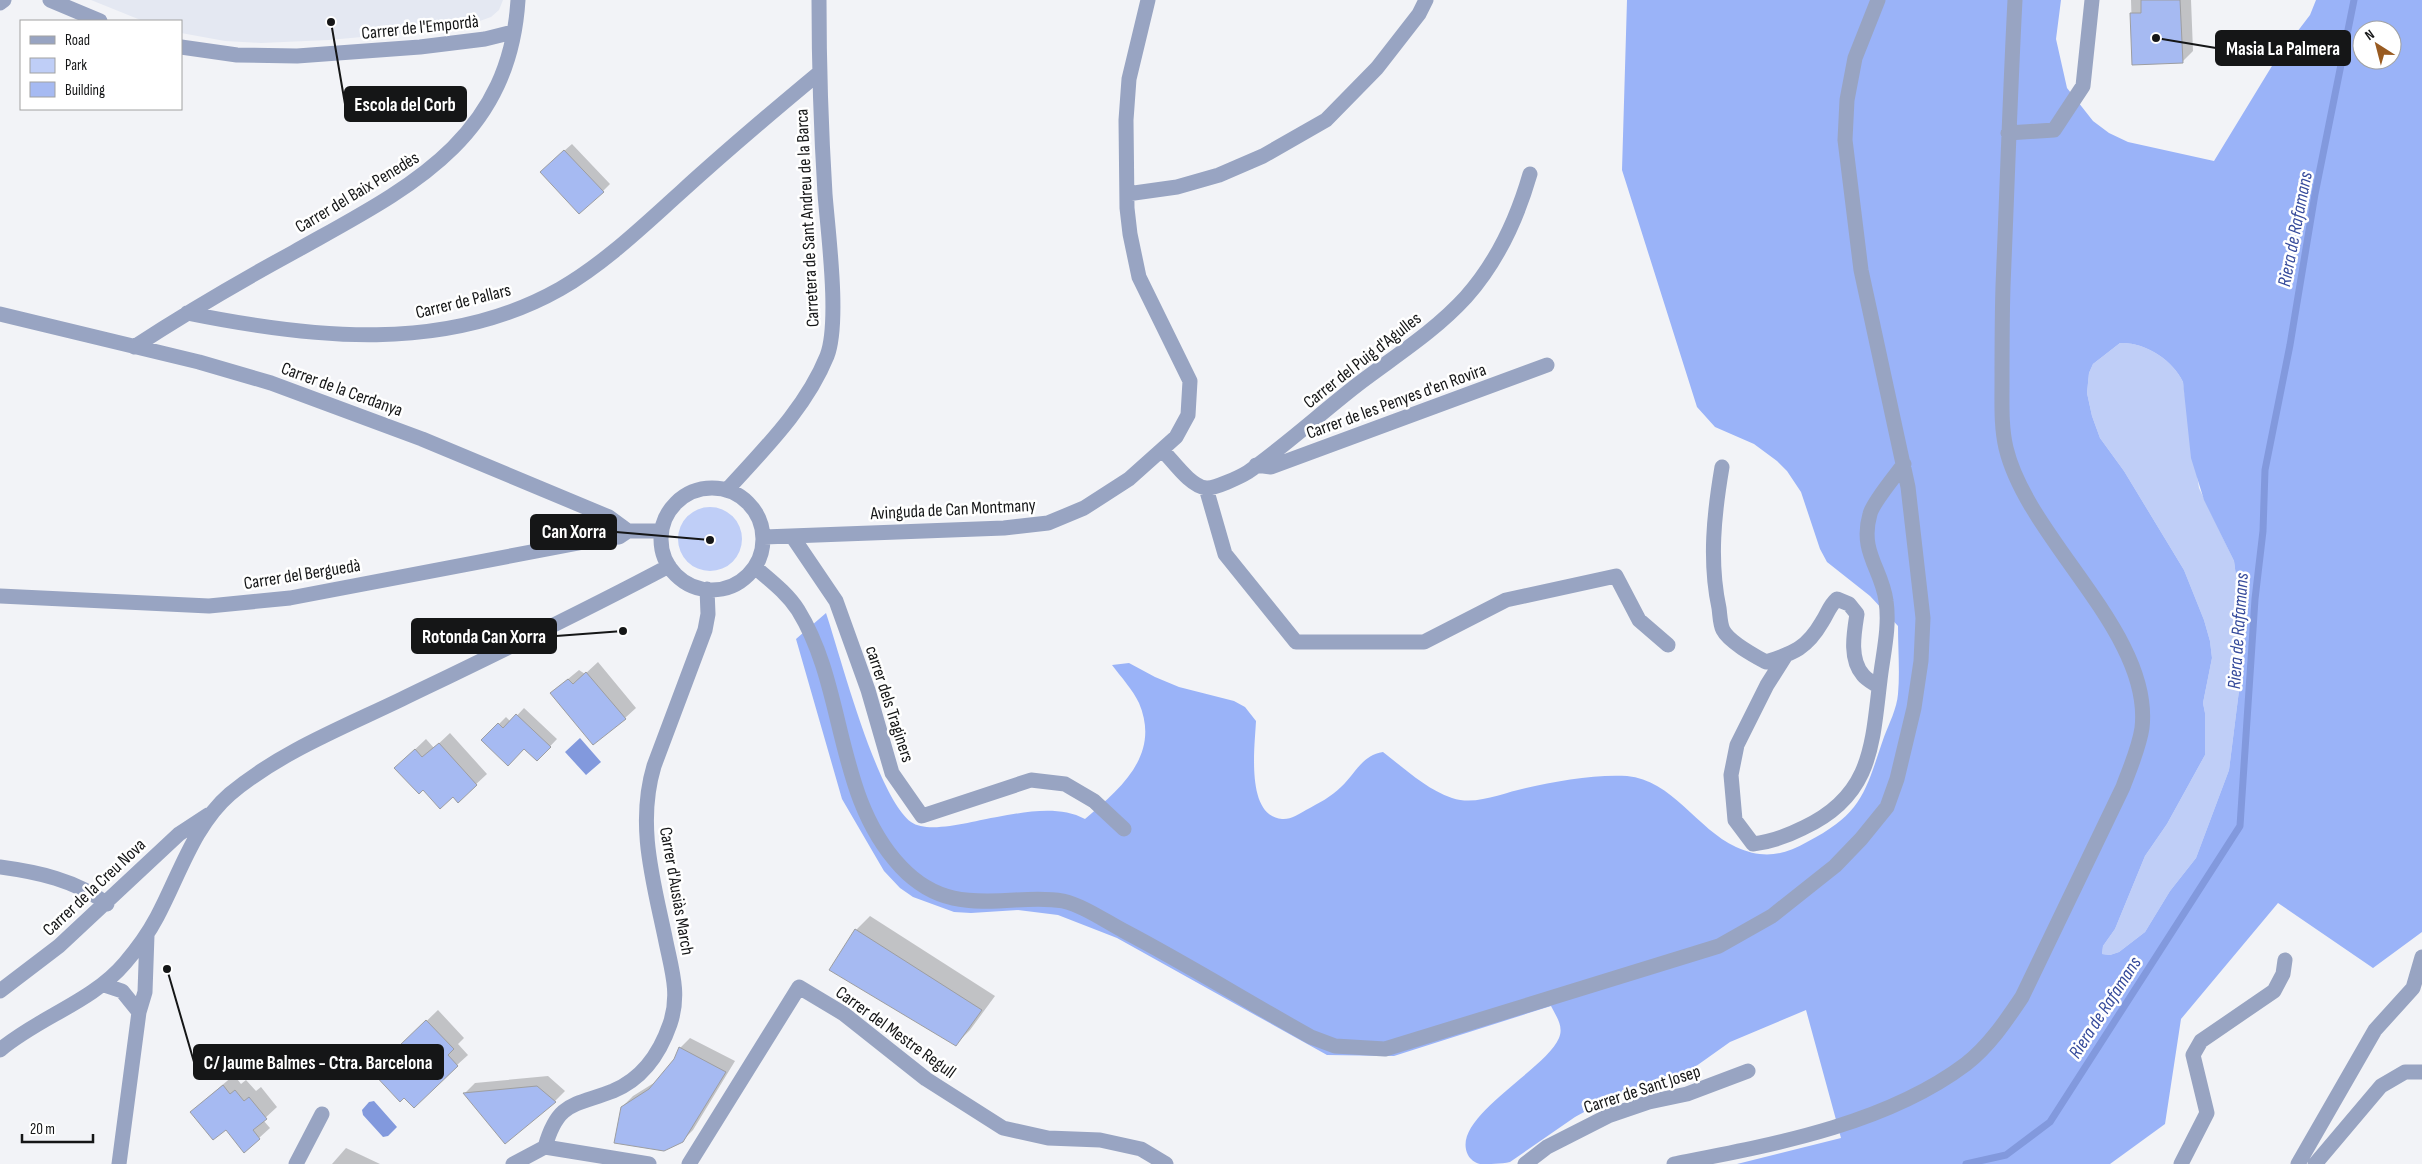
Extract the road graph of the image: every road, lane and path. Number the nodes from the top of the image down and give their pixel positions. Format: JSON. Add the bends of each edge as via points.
{"nodes":[{"id":1,"x":4,"y":0,"type":"edge"},
{"id":2,"x":50,"y":0,"type":"edge"},
{"id":3,"x":518,"y":0,"type":"edge"},
{"id":4,"x":819,"y":0,"type":"edge"},
{"id":5,"x":1148,"y":0,"type":"edge"},
{"id":6,"x":1426,"y":0,"type":"edge"},
{"id":7,"x":1878,"y":0,"type":"edge"},
{"id":8,"x":2015,"y":0,"type":"edge"},
{"id":9,"x":2092,"y":0,"type":"edge"},
{"id":10,"x":0,"y":3,"type":"edge"},
{"id":11,"x":98,"y":20,"type":"edge"},
{"id":12,"x":514,"y":32,"type":"junction"},
{"id":13,"x":182,"y":47,"type":"edge"},
{"id":14,"x":818,"y":73,"type":"junction"},
{"id":15,"x":2008,"y":133,"type":"junction"},
{"id":16,"x":1530,"y":174,"type":"dead end"},
{"id":17,"x":1127,"y":194,"type":"junction"},
{"id":18,"x":187,"y":313,"type":"junction"},
{"id":19,"x":0,"y":314,"type":"edge"},
{"id":20,"x":134,"y":347,"type":"junction"},
{"id":21,"x":1547,"y":365,"type":"dead end"},
{"id":22,"x":1163,"y":452,"type":"junction"},
{"id":23,"x":1904,"y":464,"type":"junction"},
{"id":24,"x":1256,"y":465,"type":"junction"},
{"id":25,"x":1722,"y":467,"type":"dead end"},
{"id":26,"x":1206,"y":488,"type":"junction"},
{"id":27,"x":727,"y":490,"type":"junction"},
{"id":28,"x":609,"y":517,"type":"junction"},
{"id":29,"x":628,"y":531,"type":"junction"},
{"id":30,"x":659,"y":532,"type":"junction"},
{"id":31,"x":792,"y":536,"type":"junction"},
{"id":32,"x":764,"y":537,"type":"junction"},
{"id":33,"x":605,"y":538,"type":"junction"},
{"id":34,"x":669,"y":566,"type":"junction"},
{"id":35,"x":756,"y":568,"type":"junction"},
{"id":36,"x":707,"y":589,"type":"junction"},
{"id":37,"x":0,"y":596,"type":"edge"},
{"id":38,"x":1668,"y":645,"type":"dead end"},
{"id":39,"x":1786,"y":655,"type":"junction"},
{"id":40,"x":1879,"y":687,"type":"junction"},
{"id":41,"x":213,"y":812,"type":"junction"},
{"id":42,"x":1124,"y":829,"type":"dead end"},
{"id":43,"x":0,"y":867,"type":"edge"},
{"id":44,"x":107,"y":904,"type":"junction"},
{"id":45,"x":147,"y":935,"type":"junction"},
{"id":46,"x":2422,"y":957,"type":"edge"},
{"id":47,"x":2285,"y":960,"type":"dead end"},
{"id":48,"x":104,"y":984,"type":"junction"},
{"id":49,"x":0,"y":991,"type":"edge"},
{"id":50,"x":140,"y":1012,"type":"junction"},
{"id":51,"x":0,"y":1050,"type":"edge"},
{"id":52,"x":2422,"y":1060,"type":"edge"},
{"id":53,"x":1748,"y":1071,"type":"dead end"},
{"id":54,"x":2405,"y":1072,"type":"junction"},
{"id":55,"x":2422,"y":1072,"type":"edge"},
{"id":56,"x":322,"y":1114,"type":"dead end"},
{"id":57,"x":545,"y":1147,"type":"junction"},
{"id":58,"x":119,"y":1164,"type":"edge"},
{"id":59,"x":296,"y":1164,"type":"edge"},
{"id":60,"x":513,"y":1164,"type":"edge"},
{"id":61,"x":649,"y":1164,"type":"edge"},
{"id":62,"x":689,"y":1164,"type":"edge"},
{"id":63,"x":1166,"y":1164,"type":"edge"},
{"id":64,"x":1525,"y":1164,"type":"edge"},
{"id":65,"x":1674,"y":1164,"type":"edge"},
{"id":66,"x":2181,"y":1164,"type":"edge"},
{"id":67,"x":2298,"y":1164,"type":"edge"},
{"id":68,"x":2315,"y":1164,"type":"edge"}],
"edges":[{"from":1,"to":10,"type":"street"},
{"from":2,"to":11,"type":"street"},
{"from":3,"to":12,"type":"street","name":"Carrer del Baix Penedès"},
{"from":4,"to":14,"type":"street","name":"Carretera de Sant Andreu de la Barca"},
{"from":5,"to":17,"type":"street","name":"Avinguda de Can Montmany","via":[[1129,79]]},
{"from":6,"to":17,"type":"street","via":[[1419,14],[1377,68],[1326,120],[1263,156],[1219,175],[1177,187]]},
{"from":7,"to":23,"type":"street","via":[[1855,58],[1847,100],[1845,140],[1861,270]]},
{"from":8,"to":15,"type":"street"},
{"from":9,"to":15,"type":"street","via":[[2082,86],[2054,130]]},
{"from":12,"to":13,"type":"street","name":"Carrer de l'Empordà","via":[[485,39],[410,48],[296,56],[237,55]]},
{"from":12,"to":18,"type":"street","name":"Carrer del Baix Penedès","via":[[502,76],[490,102],[458,146],[433,168],[361,214]]},
{"from":14,"to":18,"type":"street","name":"Carrer de Pallars","via":[[602,261],[559,289],[503,314],[425,333],[353,336],[295,332]]},
{"from":14,"to":27,"type":"street","name":"Carretera de Sant Andreu de la Barca","via":[[832,337],[828,354],[799,406]]},
{"from":15,"to":65,"type":"street","via":[[2002,317],[2002,410],[2006,448],[2034,510],[2110,625],[2135,673],[2142,710],[2142,729],[2136,752],[2022,997],[2005,1022],[1966,1063],[1933,1086],[1828,1129]]},
{"from":16,"to":24,"type":"street","name":"Carrer del Puig d'Agulles","via":[[1519,212],[1503,246],[1467,296],[1431,331]]},
{"from":17,"to":22,"type":"street","name":"Avinguda de Can Montmany","via":[[1129,228],[1139,277],[1190,381],[1188,415]]},
{"from":18,"to":20,"type":"street","name":"Carrer del Baix Penedès"},
{"from":19,"to":20,"type":"street","name":"Carrer de la Cerdanya"},
{"from":20,"to":28,"type":"street","name":"Carrer de la Cerdanya","via":[[271,383],[422,439]]},
{"from":21,"to":24,"type":"street","name":"Carrer de les Penyes d'en Rovira","via":[[1271,467]]},
{"from":22,"to":26,"type":"street","via":[[1193,482]]},
{"from":22,"to":31,"type":"street","name":"Avinguda de Can Montmany","via":[[1130,479],[1091,503],[1048,522],[1004,528]]},
{"from":23,"to":35,"type":"street","via":[[1923,618],[1921,661],[1897,779],[1887,807],[1862,839],[1835,866],[1772,916],[1719,946],[1384,1049],[1335,1046],[1311,1037],[1146,942],[1063,901],[962,900],[943,897],[924,886],[901,868],[881,841],[856,792],[819,653],[798,610],[787,595]]},
{"from":23,"to":40,"type":"street","via":[[1870,512],[1867,544],[1886,600]]},
{"from":24,"to":26,"type":"street","name":"Carrer del Puig d'Agulles","via":[[1238,477]]},
{"from":25,"to":39,"type":"street","via":[[1713,549],[1723,632],[1744,650],[1766,662]]},
{"from":26,"to":38,"type":"street","via":[[1226,554],[1296,642],[1424,642],[1506,600],[1616,576],[1639,620]]},
{"from":27,"to":30,"type":"street","via":[[714,487],[699,489],[683,496],[662,519]]},
{"from":27,"to":32,"type":"street","via":[[740,496],[752,508]]},
{"from":28,"to":29,"type":"street","name":"Carrer de la Cerdanya"},
{"from":28,"to":33,"type":"street"},
{"from":29,"to":30,"type":"street"},
{"from":29,"to":33,"type":"street","name":"Carrer del Berguedà","via":[[620,537]]},
{"from":30,"to":34,"type":"street","via":[[661,549]]},
{"from":31,"to":32,"type":"street","name":"Avinguda de Can Montmany"},
{"from":31,"to":42,"type":"street","name":"carrer dels Traginers","via":[[836,602],[868,690],[892,773],[922,816],[1031,780],[1065,784],[1094,800]]},
{"from":32,"to":35,"type":"street","via":[[763,553]]},
{"from":33,"to":37,"type":"street","name":"Carrer del Berguedà","via":[[290,598],[209,606]]},
{"from":34,"to":36,"type":"street","via":[[693,586]]},
{"from":34,"to":41,"type":"street","via":[[605,601],[286,756],[229,794]]},
{"from":35,"to":36,"type":"street","via":[[735,586],[722,590]]},
{"from":36,"to":57,"type":"street","name":"Carrer d'Ausiàs March","via":[[705,630],[654,766],[645,810],[653,879],[675,979],[675,1005],[670,1024],[654,1059],[643,1071],[614,1091],[568,1108],[551,1128]]},
{"from":39,"to":40,"type":"street","via":[[1807,644],[1823,621],[1829,605],[1837,599],[1849,604],[1856,614],[1855,659],[1863,675]]},
{"from":39,"to":40,"type":"street","via":[[1737,745],[1731,775],[1735,820],[1754,844],[1770,842],[1818,821],[1846,798],[1861,778],[1868,759]]},
{"from":41,"to":44,"type":"street","name":"Carrer de la Creu Nova","via":[[179,834]]},
{"from":41,"to":45,"type":"street","via":[[194,841]]},
{"from":43,"to":44,"type":"street","via":[[57,879],[92,892]]},
{"from":44,"to":49,"type":"street","name":"Carrer de la Creu Nova"},
{"from":45,"to":48,"type":"street","via":[[124,965]]},
{"from":45,"to":50,"type":"street","via":[[146,992]]},
{"from":46,"to":67,"type":"street","via":[[2413,988],[2375,1030]]},
{"from":47,"to":66,"type":"street","via":[[2283,974],[2274,991],[2202,1041],[2194,1055],[2207,1113]]},
{"from":48,"to":50,"type":"street","via":[[122,991]]},
{"from":48,"to":51,"type":"street"},
{"from":50,"to":58,"type":"street"},
{"from":52,"to":54,"type":"street"},
{"from":53,"to":64,"type":"street","name":"Carrer de Sant Josep","via":[[1687,1094],[1608,1116],[1547,1147]]},
{"from":54,"to":55,"type":"street"},
{"from":54,"to":68,"type":"street","via":[[2381,1086]]},
{"from":56,"to":59,"type":"street"},
{"from":57,"to":60,"type":"street"},
{"from":57,"to":61,"type":"street"},
{"from":62,"to":63,"type":"street","name":"Carrer del Mestre Regull","via":[[799,987],[844,1014],[926,1079],[1003,1128],[1048,1138],[1100,1140],[1141,1149]]}]}
